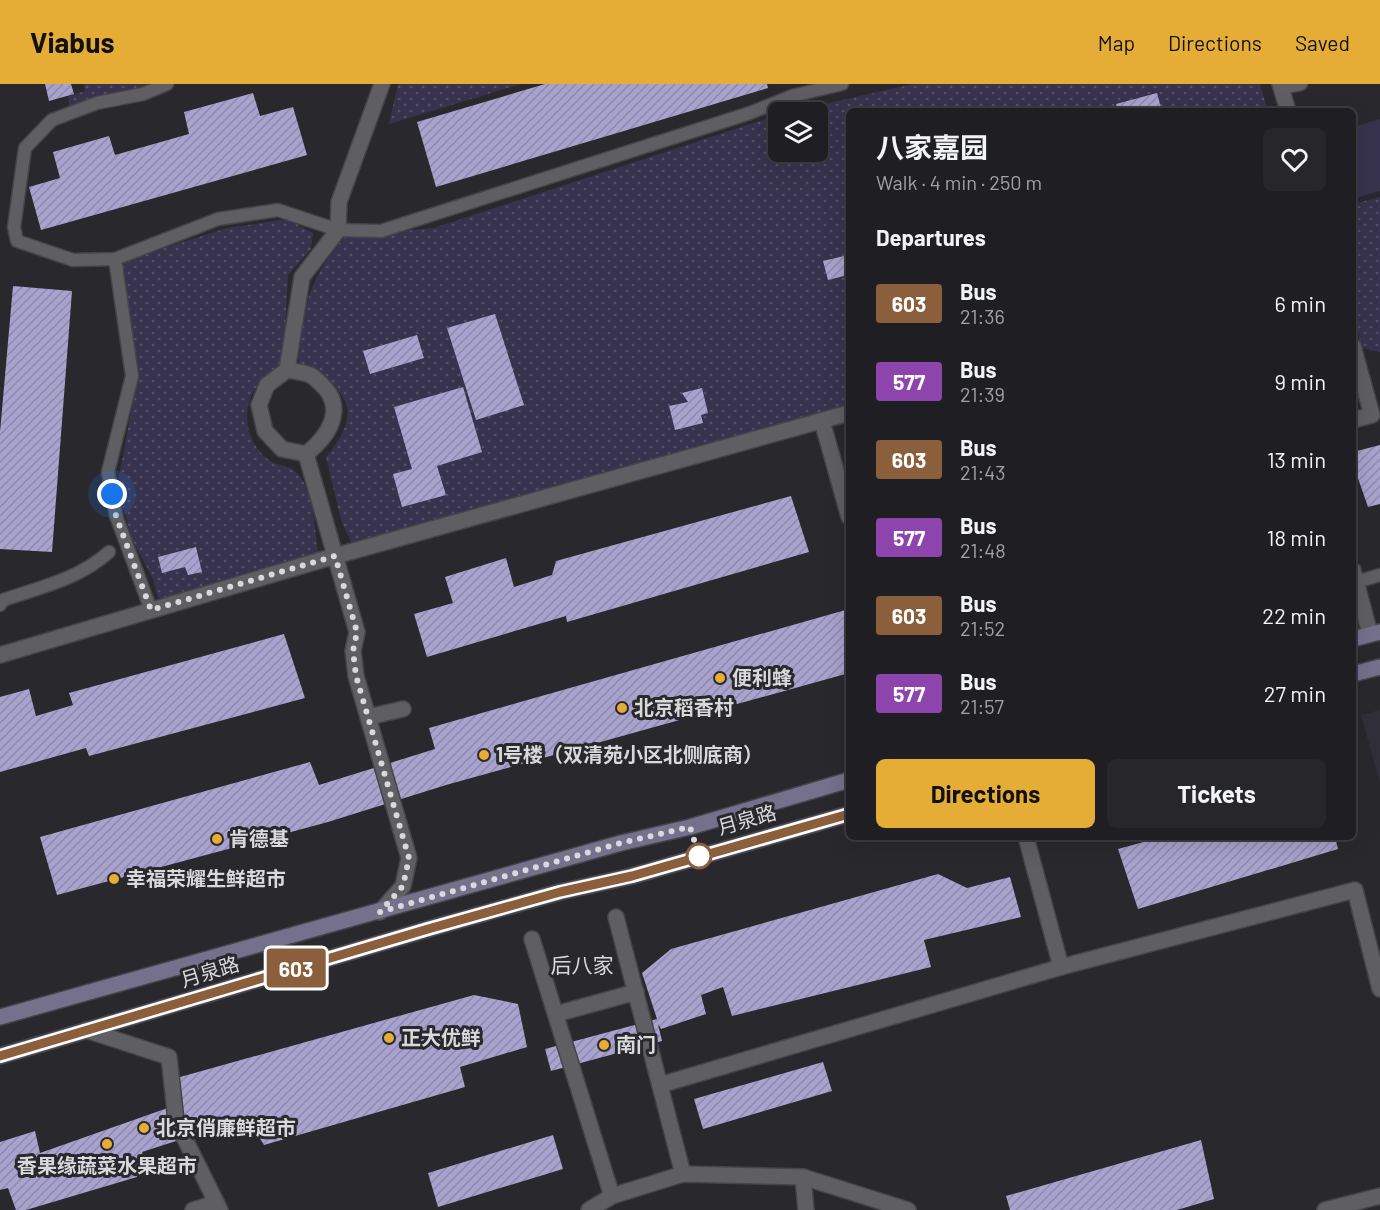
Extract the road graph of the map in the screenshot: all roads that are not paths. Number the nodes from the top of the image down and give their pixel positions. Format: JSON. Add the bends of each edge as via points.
{"nodes":[{"id":1,"x":167,"y":84,"type":"edge"},
{"id":2,"x":382,"y":84,"type":"edge"},
{"id":3,"x":842,"y":84,"type":"edge"},
{"id":4,"x":1301,"y":84,"type":"edge"},
{"id":5,"x":1281,"y":86,"type":"edge"},
{"id":6,"x":1287,"y":108,"type":"edge"},
{"id":7,"x":338,"y":230,"type":"junction"},
{"id":8,"x":115,"y":259,"type":"junction"},
{"id":9,"x":1356,"y":355,"type":"edge"},
{"id":10,"x":287,"y":370,"type":"junction"},
{"id":11,"x":1376,"y":413,"type":"edge"},
{"id":12,"x":846,"y":414,"type":"edge"},
{"id":13,"x":1356,"y":419,"type":"edge"},
{"id":14,"x":822,"y":421,"type":"junction"},
{"id":15,"x":306,"y":454,"type":"junction"},
{"id":16,"x":846,"y":506,"type":"edge"},
{"id":17,"x":109,"y":552,"type":"dead end"},
{"id":18,"x":335,"y":556,"type":"junction"},
{"id":19,"x":1380,"y":575,"type":"edge"},
{"id":20,"x":1356,"y":576,"type":"edge"},
{"id":21,"x":1356,"y":581,"type":"edge"},
{"id":22,"x":0,"y":605,"type":"edge"},
{"id":23,"x":151,"y":610,"type":"junction"},
{"id":24,"x":1375,"y":633,"type":"edge"},
{"id":25,"x":1356,"y":638,"type":"edge"},
{"id":26,"x":0,"y":655,"type":"edge"},
{"id":27,"x":1380,"y":667,"type":"edge"},
{"id":28,"x":1356,"y":673,"type":"edge"},
{"id":29,"x":403,"y":709,"type":"dead end"},
{"id":30,"x":368,"y":717,"type":"junction"},
{"id":31,"x":846,"y":781,"type":"edge"},
{"id":32,"x":846,"y":815,"type":"edge"},
{"id":33,"x":1027,"y":840,"type":"edge"},
{"id":34,"x":380,"y":912,"type":"junction"},
{"id":35,"x":616,"y":917,"type":"dead end"},
{"id":36,"x":532,"y":939,"type":"dead end"},
{"id":37,"x":1061,"y":967,"type":"junction"},
{"id":38,"x":1380,"y":989,"type":"edge"},
{"id":39,"x":636,"y":993,"type":"junction"},
{"id":40,"x":556,"y":1014,"type":"junction"},
{"id":41,"x":0,"y":1017,"type":"edge"},
{"id":42,"x":86,"y":1030,"type":"junction"},
{"id":43,"x":0,"y":1056,"type":"edge"},
{"id":44,"x":660,"y":1085,"type":"junction"},
{"id":45,"x":683,"y":1174,"type":"junction"},
{"id":46,"x":803,"y":1177,"type":"junction"},
{"id":47,"x":612,"y":1196,"type":"junction"},
{"id":48,"x":1380,"y":1196,"type":"edge"},
{"id":49,"x":218,"y":1206,"type":"edge"},
{"id":50,"x":193,"y":1210,"type":"edge"},
{"id":51,"x":589,"y":1210,"type":"edge"},
{"id":52,"x":806,"y":1210,"type":"edge"},
{"id":53,"x":908,"y":1210,"type":"edge"},
{"id":54,"x":1325,"y":1210,"type":"edge"}],
"edges":[{"from":1,"to":8,"type":"lane","via":[[52,120],[25,148],[14,227],[17,241],[74,260]]},
{"from":2,"to":7,"type":"street","via":[[339,201]]},
{"from":3,"to":7,"type":"lane","via":[[792,96],[392,228]]},
{"from":4,"to":5,"type":"lane"},
{"from":5,"to":6,"type":"street"},
{"from":7,"to":8,"type":"lane","via":[[278,210],[218,219]]},
{"from":7,"to":10,"type":"street","via":[[302,277]]},
{"from":8,"to":23,"type":"lane","via":[[132,376],[108,472],[116,516]]},
{"from":9,"to":11,"type":"street"},
{"from":10,"to":15,"type":"street","via":[[267,385],[259,405],[265,431],[282,449]]},
{"from":10,"to":15,"type":"street","via":[[311,375],[334,402],[334,417],[322,441]]},
{"from":11,"to":13,"type":"street"},
{"from":12,"to":14,"type":"street"},
{"from":14,"to":16,"type":"street"},
{"from":14,"to":18,"type":"street"},
{"from":15,"to":18,"type":"street"},
{"from":17,"to":22,"type":"lane","via":[[76,576],[3,600]]},
{"from":18,"to":23,"type":"street"},
{"from":18,"to":30,"type":"street","via":[[357,632],[353,651],[356,676]]},
{"from":19,"to":20,"type":"lane"},
{"from":21,"to":24,"type":"street"},
{"from":23,"to":26,"type":"street"},
{"from":24,"to":25,"type":"main road"},
{"from":27,"to":28,"type":"main road"},
{"from":29,"to":30,"type":"street"},
{"from":30,"to":34,"type":"street","via":[[409,858],[403,886]]},
{"from":31,"to":34,"type":"main road","name":"月泉路"},
{"from":32,"to":42,"type":"main road","name":"月泉路","via":[[439,926]]},
{"from":33,"to":37,"type":"street"},
{"from":34,"to":41,"type":"main road","name":"月泉路"},
{"from":35,"to":39,"type":"street"},
{"from":36,"to":40,"type":"street"},
{"from":37,"to":38,"type":"street","via":[[1354,890]]},
{"from":37,"to":44,"type":"street"},
{"from":39,"to":40,"type":"street"},
{"from":39,"to":44,"type":"street"},
{"from":40,"to":47,"type":"street"},
{"from":42,"to":43,"type":"main road","name":"月泉路"},
{"from":42,"to":49,"type":"street","via":[[169,1057],[176,1121]]},
{"from":44,"to":45,"type":"street"},
{"from":45,"to":46,"type":"street"},
{"from":45,"to":47,"type":"street"},
{"from":46,"to":52,"type":"street"},
{"from":46,"to":53,"type":"street"},
{"from":47,"to":51,"type":"street"},
{"from":48,"to":54,"type":"street"},
{"from":49,"to":50,"type":"street"}]}
